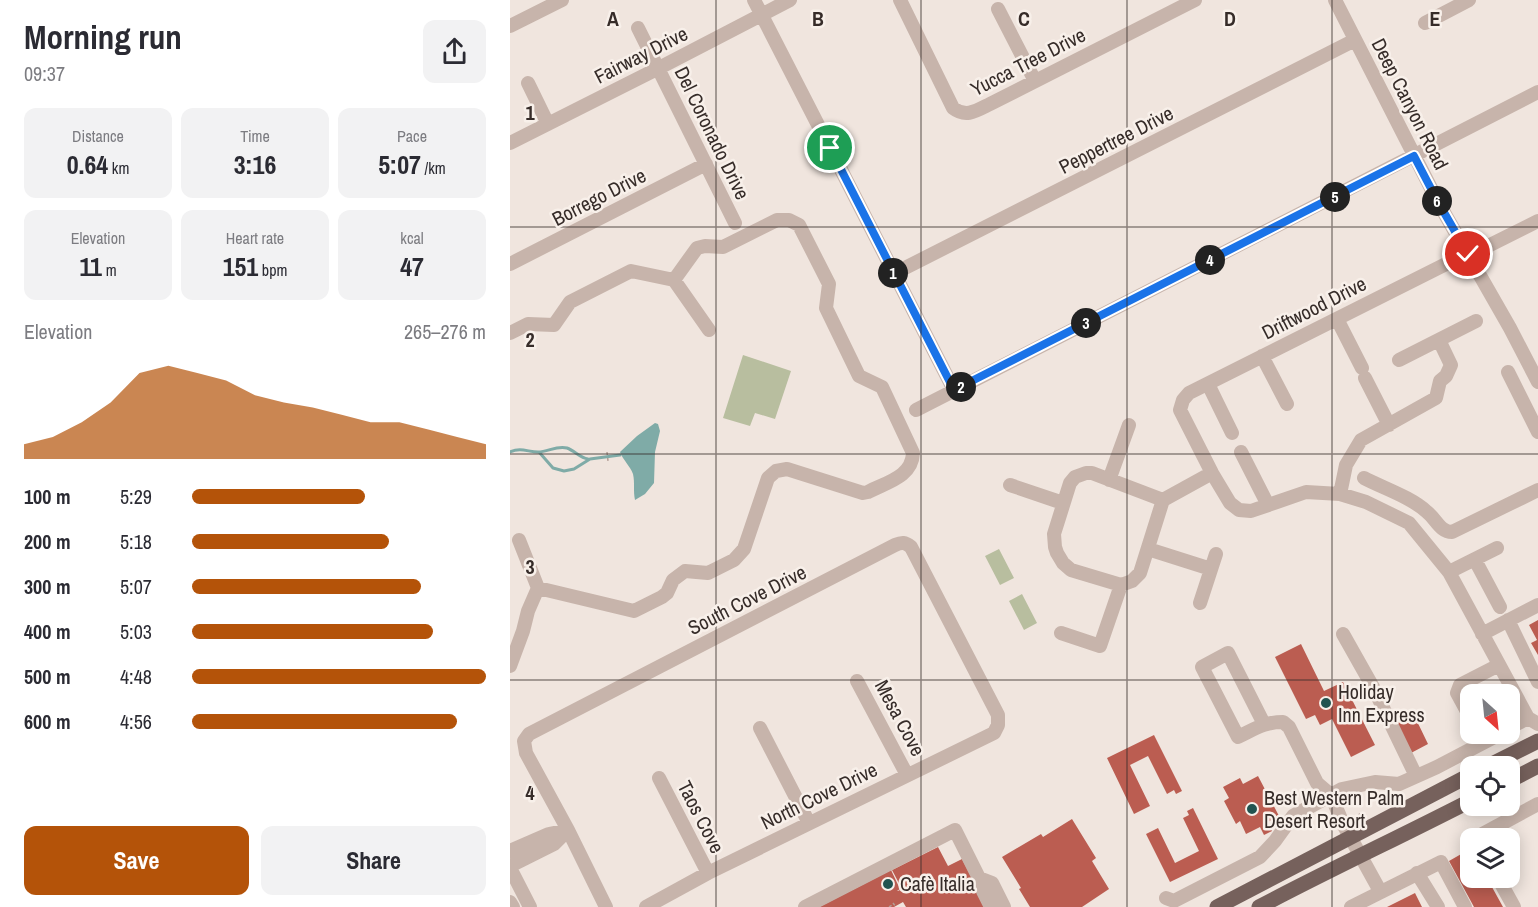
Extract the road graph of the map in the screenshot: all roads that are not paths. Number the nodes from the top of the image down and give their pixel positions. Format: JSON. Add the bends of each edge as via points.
{"nodes":[{"id":1,"x":562,"y":0,"type":"edge"},
{"id":2,"x":754,"y":0,"type":"edge"},
{"id":3,"x":790,"y":0,"type":"edge"},
{"id":4,"x":900,"y":0,"type":"edge"},
{"id":5,"x":1195,"y":0,"type":"edge"},
{"id":6,"x":1335,"y":0,"type":"edge"},
{"id":7,"x":1470,"y":0,"type":"edge"},
{"id":8,"x":998,"y":9,"type":"dead end"},
{"id":9,"x":763,"y":14,"type":"junction"},
{"id":10,"x":1425,"y":23,"type":"dead end"},
{"id":11,"x":510,"y":26,"type":"edge"},
{"id":12,"x":638,"y":28,"type":"dead end"},
{"id":13,"x":1355,"y":40,"type":"junction"},
{"id":14,"x":659,"y":68,"type":"junction"},
{"id":15,"x":1035,"y":81,"type":"junction"},
{"id":16,"x":528,"y":83,"type":"dead end"},
{"id":17,"x":1538,"y":92,"type":"edge"},
{"id":18,"x":548,"y":124,"type":"junction"},
{"id":19,"x":510,"y":143,"type":"edge"},
{"id":20,"x":1414,"y":156,"type":"junction"},
{"id":21,"x":706,"y":164,"type":"junction"},
{"id":22,"x":1538,"y":221,"type":"edge"},
{"id":23,"x":735,"y":223,"type":"dead end"},
{"id":24,"x":1468,"y":254,"type":"junction"},
{"id":25,"x":510,"y":264,"type":"edge"},
{"id":26,"x":893,"y":274,"type":"junction"},
{"id":27,"x":674,"y":280,"type":"junction"},
{"id":28,"x":1337,"y":319,"type":"junction"},
{"id":29,"x":1476,"y":321,"type":"dead end"},
{"id":30,"x":709,"y":330,"type":"dead end"},
{"id":31,"x":510,"y":333,"type":"edge"},
{"id":32,"x":1439,"y":340,"type":"junction"},
{"id":33,"x":1262,"y":356,"type":"junction"},
{"id":34,"x":1399,"y":360,"type":"dead end"},
{"id":35,"x":1508,"y":372,"type":"dead end"},
{"id":36,"x":1538,"y":382,"type":"edge"},
{"id":37,"x":1208,"y":384,"type":"junction"},
{"id":38,"x":954,"y":390,"type":"junction"},
{"id":39,"x":1287,"y":404,"type":"dead end"},
{"id":40,"x":915,"y":410,"type":"dead end"},
{"id":41,"x":1128,"y":425,"type":"dead end"},
{"id":42,"x":1389,"y":425,"type":"junction"},
{"id":43,"x":1538,"y":432,"type":"edge"},
{"id":44,"x":1232,"y":433,"type":"dead end"},
{"id":45,"x":1241,"y":452,"type":"dead end"},
{"id":46,"x":1212,"y":473,"type":"junction"},
{"id":47,"x":1364,"y":478,"type":"dead end"},
{"id":48,"x":1109,"y":480,"type":"junction"},
{"id":49,"x":1010,"y":485,"type":"dead end"},
{"id":50,"x":1538,"y":490,"type":"edge"},
{"id":51,"x":1340,"y":494,"type":"junction"},
{"id":52,"x":1163,"y":500,"type":"junction"},
{"id":53,"x":1064,"y":503,"type":"junction"},
{"id":54,"x":1268,"y":505,"type":"junction"},
{"id":55,"x":519,"y":540,"type":"dead end"},
{"id":56,"x":1497,"y":548,"type":"dead end"},
{"id":57,"x":1148,"y":549,"type":"junction"},
{"id":58,"x":1216,"y":554,"type":"dead end"},
{"id":59,"x":1475,"y":560,"type":"junction"},
{"id":60,"x":1211,"y":569,"type":"junction"},
{"id":61,"x":1449,"y":572,"type":"junction"},
{"id":62,"x":1121,"y":585,"type":"junction"},
{"id":63,"x":538,"y":588,"type":"junction"},
{"id":64,"x":1200,"y":603,"type":"dead end"},
{"id":65,"x":1538,"y":605,"type":"edge"},
{"id":66,"x":1500,"y":607,"type":"dead end"},
{"id":67,"x":1508,"y":620,"type":"junction"},
{"id":68,"x":1061,"y":633,"type":"dead end"},
{"id":69,"x":1343,"y":634,"type":"dead end"},
{"id":70,"x":1482,"y":634,"type":"junction"},
{"id":71,"x":1499,"y":665,"type":"junction"},
{"id":72,"x":510,"y":666,"type":"edge"},
{"id":73,"x":857,"y":681,"type":"dead end"},
{"id":74,"x":1538,"y":682,"type":"edge"},
{"id":75,"x":1462,"y":684,"type":"edge"},
{"id":76,"x":998,"y":715,"type":"joint"},
{"id":77,"x":1533,"y":721,"type":"edge"},
{"id":78,"x":1264,"y":724,"type":"junction"},
{"id":79,"x":760,"y":728,"type":"dead end"},
{"id":80,"x":1538,"y":741,"type":"edge"},
{"id":81,"x":1470,"y":744,"type":"edge"},
{"id":82,"x":1508,"y":756,"type":"edge"},
{"id":83,"x":1538,"y":766,"type":"edge"},
{"id":84,"x":907,"y":774,"type":"junction"},
{"id":85,"x":1520,"y":775,"type":"edge"},
{"id":86,"x":1416,"y":776,"type":"junction"},
{"id":87,"x":659,"y":778,"type":"dead end"},
{"id":88,"x":1460,"y":781,"type":"edge"},
{"id":89,"x":1331,"y":795,"type":"junction"},
{"id":90,"x":1538,"y":804,"type":"edge"},
{"id":91,"x":1460,"y":806,"type":"edge"},
{"id":92,"x":809,"y":823,"type":"junction"},
{"id":93,"x":1494,"y":828,"type":"edge"},
{"id":94,"x":568,"y":830,"type":"junction"},
{"id":95,"x":1351,"y":837,"type":"junction"},
{"id":96,"x":510,"y":851,"type":"edge"},
{"id":97,"x":1360,"y":855,"type":"junction"},
{"id":98,"x":510,"y":867,"type":"edge"},
{"id":99,"x":708,"y":873,"type":"junction"},
{"id":100,"x":1417,"y":873,"type":"junction"},
{"id":101,"x":979,"y":878,"type":"junction"},
{"id":102,"x":1455,"y":888,"type":"junction"},
{"id":103,"x":1504,"y":888,"type":"edge"},
{"id":104,"x":1380,"y":891,"type":"junction"},
{"id":105,"x":1166,"y":898,"type":"dead end"},
{"id":106,"x":510,"y":902,"type":"edge"},
{"id":107,"x":1435,"y":903,"type":"edge"},
{"id":108,"x":1263,"y":906,"type":"edge"},
{"id":109,"x":513,"y":907,"type":"edge"},
{"id":110,"x":530,"y":907,"type":"edge"},
{"id":111,"x":606,"y":907,"type":"edge"},
{"id":112,"x":646,"y":907,"type":"edge"},
{"id":113,"x":805,"y":907,"type":"edge"},
{"id":114,"x":991,"y":907,"type":"edge"},
{"id":115,"x":1004,"y":907,"type":"edge"},
{"id":116,"x":1217,"y":907,"type":"edge"},
{"id":117,"x":1351,"y":907,"type":"edge"},
{"id":118,"x":1465,"y":907,"type":"edge"},
{"id":119,"x":1514,"y":907,"type":"edge"}],
"edges":[{"from":1,"to":11,"type":"street"},
{"from":2,"to":9,"type":"street"},
{"from":3,"to":9,"type":"street","name":"Fairway Drive"},
{"from":4,"to":15,"type":"street","name":"Yucca Tree Drive","via":[[953,108],[959,113],[973,112]]},
{"from":5,"to":15,"type":"street","name":"Yucca Tree Drive"},
{"from":6,"to":13,"type":"street","name":"Deep Canyon Road"},
{"from":7,"to":10,"type":"street"},
{"from":8,"to":15,"type":"street"},
{"from":9,"to":14,"type":"street","name":"Fairway Drive"},
{"from":9,"to":26,"type":"street"},
{"from":12,"to":14,"type":"street","name":"Del Coronado Drive"},
{"from":13,"to":20,"type":"street","name":"Deep Canyon Road"},
{"from":13,"to":26,"type":"street","name":"Peppertree Drive"},
{"from":14,"to":18,"type":"street","name":"Fairway Drive"},
{"from":14,"to":21,"type":"street","name":"Del Coronado Drive"},
{"from":16,"to":18,"type":"street"},
{"from":17,"to":20,"type":"street"},
{"from":18,"to":19,"type":"street","name":"Fairway Drive"},
{"from":20,"to":24,"type":"street","name":"Deep Canyon Road"},
{"from":20,"to":38,"type":"street"},
{"from":21,"to":23,"type":"street","name":"Del Coronado Drive"},
{"from":21,"to":25,"type":"street","name":"Borrego Drive"},
{"from":22,"to":24,"type":"street","name":"Driftwood Drive"},
{"from":24,"to":28,"type":"street","name":"Driftwood Drive"},
{"from":24,"to":36,"type":"street","name":"Deep Canyon Road"},
{"from":26,"to":38,"type":"street"},
{"from":27,"to":30,"type":"street"},
{"from":27,"to":31,"type":"street","via":[[632,271],[570,302],[555,325],[528,324]]},
{"from":27,"to":63,"type":"street","via":[[697,248],[723,247],[777,220],[799,225],[829,284],[825,308],[859,376],[882,387],[911,447],[911,464],[905,473],[863,493],[787,468],[777,471],[768,478],[744,549],[734,560],[708,573],[685,572],[672,580],[662,597],[634,611]]},
{"from":28,"to":33,"type":"street","name":"Driftwood Drive"},
{"from":28,"to":42,"type":"street"},
{"from":29,"to":32,"type":"street"},
{"from":32,"to":34,"type":"street"},
{"from":32,"to":42,"type":"street","via":[[1451,365],[1440,381],[1436,398]]},
{"from":33,"to":37,"type":"street","name":"Driftwood Drive"},
{"from":33,"to":39,"type":"street"},
{"from":35,"to":43,"type":"street"},
{"from":37,"to":44,"type":"street"},
{"from":37,"to":46,"type":"street","name":"Driftwood Drive","via":[[1189,393],[1180,410]]},
{"from":38,"to":40,"type":"street"},
{"from":41,"to":48,"type":"street"},
{"from":42,"to":51,"type":"street","via":[[1361,440],[1346,465]]},
{"from":45,"to":54,"type":"street"},
{"from":46,"to":52,"type":"street"},
{"from":46,"to":54,"type":"street","name":"Driftwood Drive","via":[[1230,504],[1239,510],[1251,511]]},
{"from":47,"to":50,"type":"street","via":[[1427,511],[1447,532]]},
{"from":48,"to":52,"type":"street"},
{"from":48,"to":53,"type":"street","via":[[1092,473],[1080,474],[1070,483]]},
{"from":49,"to":53,"type":"street"},
{"from":51,"to":54,"type":"street","via":[[1306,492]]},
{"from":51,"to":61,"type":"street","via":[[1409,523]]},
{"from":52,"to":57,"type":"street"},
{"from":53,"to":62,"type":"street","via":[[1054,540],[1063,563],[1071,570]]},
{"from":55,"to":63,"type":"street"},
{"from":56,"to":59,"type":"street"},
{"from":57,"to":60,"type":"street"},
{"from":57,"to":62,"type":"street","via":[[1140,573]]},
{"from":58,"to":60,"type":"street"},
{"from":59,"to":61,"type":"street"},
{"from":59,"to":66,"type":"street"},
{"from":60,"to":64,"type":"street"},
{"from":61,"to":70,"type":"street"},
{"from":62,"to":68,"type":"street","via":[[1100,646]]},
{"from":63,"to":72,"type":"street"},
{"from":65,"to":67,"type":"street"},
{"from":67,"to":70,"type":"street"},
{"from":67,"to":74,"type":"street"},
{"from":69,"to":86,"type":"street"},
{"from":70,"to":71,"type":"street"},
{"from":71,"to":75,"type":"street"},
{"from":71,"to":77,"type":"street"},
{"from":73,"to":84,"type":"street","name":"Mesa Cove"},
{"from":76,"to":84,"type":"street","name":"North Cove Drive","via":[[994,733]]},
{"from":76,"to":94,"type":"street","name":"South Cove Drive","via":[[911,547],[903,542],[529,734],[524,741],[526,753]]},
{"from":78,"to":78,"type":"street","via":[[1228,653],[1202,667],[1238,737]]},
{"from":78,"to":89,"type":"street","via":[[1283,722],[1289,727],[1317,783]]},
{"from":79,"to":92,"type":"street"},
{"from":80,"to":82,"type":"main road"},
{"from":81,"to":86,"type":"street"},
{"from":83,"to":85,"type":"main road"},
{"from":84,"to":92,"type":"street","name":"North Cove Drive"},
{"from":86,"to":89,"type":"street","via":[[1399,784],[1375,782]]},
{"from":87,"to":99,"type":"street","name":"Taos Cove"},
{"from":88,"to":95,"type":"main road"},
{"from":89,"to":95,"type":"street"},
{"from":89,"to":105,"type":"street","via":[[1293,816],[1260,857],[1174,901]]},
{"from":90,"to":93,"type":"street"},
{"from":91,"to":97,"type":"main road"},
{"from":92,"to":99,"type":"street","name":"North Cove Drive"},
{"from":94,"to":96,"type":"street"},
{"from":94,"to":98,"type":"street","via":[[554,844]]},
{"from":94,"to":111,"type":"street"},
{"from":95,"to":97,"type":"street"},
{"from":95,"to":116,"type":"main road"},
{"from":97,"to":104,"type":"street"},
{"from":97,"to":108,"type":"main road"},
{"from":98,"to":110,"type":"street"},
{"from":99,"to":112,"type":"street","name":"North Cove Drive"},
{"from":100,"to":102,"type":"street","via":[[1441,862]]},
{"from":100,"to":104,"type":"street"},
{"from":100,"to":107,"type":"street"},
{"from":101,"to":113,"type":"street","via":[[955,830]]},
{"from":101,"to":114,"type":"street"},
{"from":101,"to":115,"type":"street","via":[[992,883]]},
{"from":102,"to":107,"type":"street"},
{"from":102,"to":118,"type":"street"},
{"from":103,"to":119,"type":"street"},
{"from":104,"to":117,"type":"street"},
{"from":106,"to":109,"type":"street"}]}
